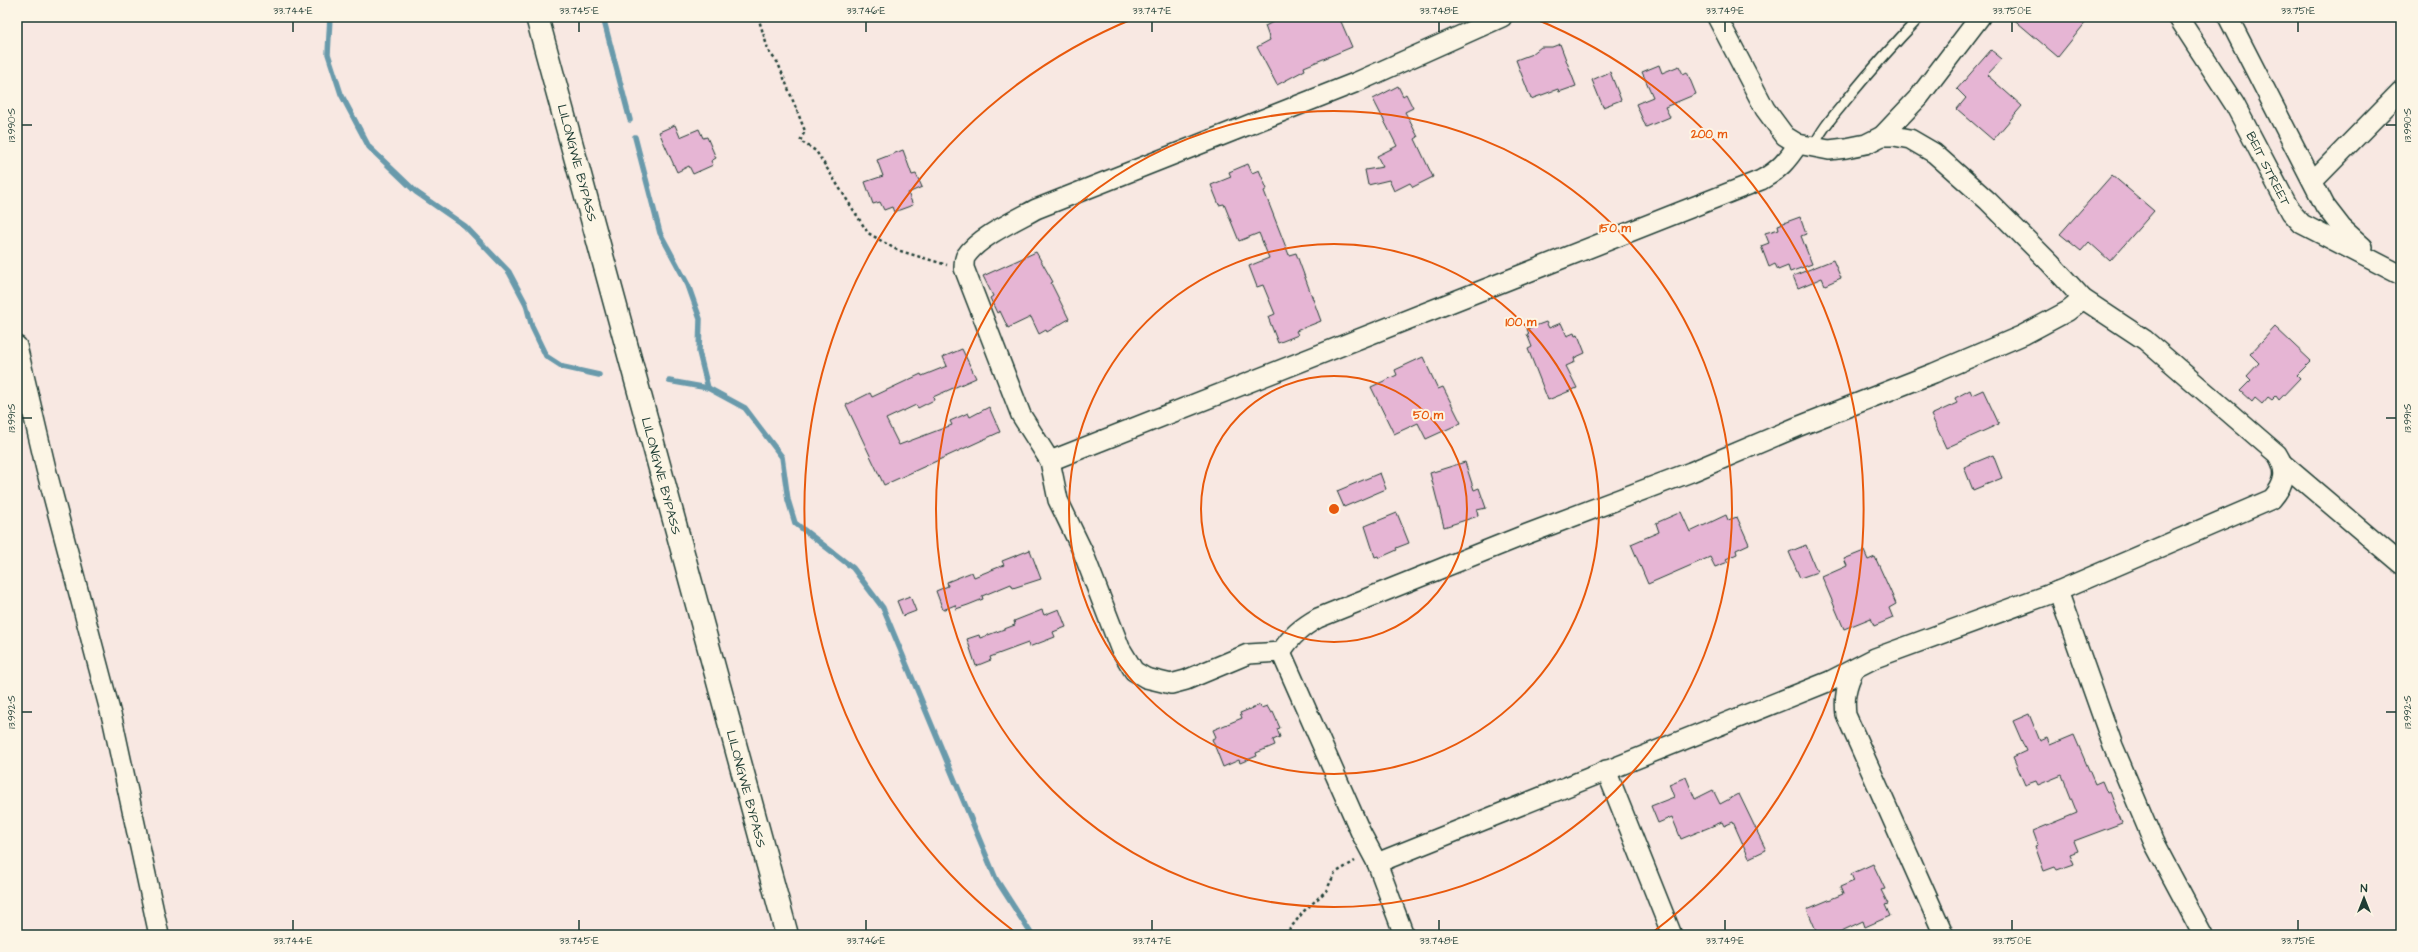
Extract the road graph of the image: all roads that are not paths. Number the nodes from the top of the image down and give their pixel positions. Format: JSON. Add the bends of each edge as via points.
{"nodes":[{"id":1,"x":537,"y":17,"type":"edge"},
{"id":2,"x":1502,"y":17,"type":"edge"},
{"id":3,"x":1717,"y":17,"type":"edge"},
{"id":4,"x":1920,"y":17,"type":"edge"},
{"id":5,"x":1980,"y":17,"type":"edge"},
{"id":6,"x":2178,"y":17,"type":"edge"},
{"id":7,"x":2228,"y":17,"type":"edge"},
{"id":8,"x":2401,"y":91,"type":"edge"},
{"id":9,"x":1882,"y":136,"type":"junction"},
{"id":10,"x":1806,"y":146,"type":"junction"},
{"id":11,"x":2313,"y":181,"type":"junction"},
{"id":12,"x":2395,"y":272,"type":"edge"},
{"id":13,"x":2083,"y":299,"type":"junction"},
{"id":14,"x":17,"y":346,"type":"edge"},
{"id":15,"x":1050,"y":462,"type":"junction"},
{"id":16,"x":2283,"y":464,"type":"junction"},
{"id":17,"x":2401,"y":564,"type":"edge"},
{"id":18,"x":2058,"y":591,"type":"junction"},
{"id":19,"x":1281,"y":652,"type":"junction"},
{"id":20,"x":1854,"y":670,"type":"junction"},
{"id":21,"x":1606,"y":770,"type":"junction"},
{"id":22,"x":1377,"y":862,"type":"junction"},
{"id":23,"x":159,"y":935,"type":"edge"},
{"id":24,"x":787,"y":935,"type":"edge"},
{"id":25,"x":1404,"y":935,"type":"edge"},
{"id":26,"x":1672,"y":935,"type":"edge"},
{"id":27,"x":1944,"y":935,"type":"edge"},
{"id":28,"x":2203,"y":935,"type":"edge"}],
"edges":[{"from":1,"to":24,"type":"main road","name":"LILONGWE BYPASS"},
{"from":2,"to":15,"type":"street","via":[[1357,82],[1036,209],[979,244],[966,257],[964,268],[1020,415]]},
{"from":3,"to":10,"type":"street","via":[[1765,109],[1785,136]]},
{"from":4,"to":10,"type":"lane","via":[[1875,64],[1820,134]]},
{"from":5,"to":9,"type":"street","via":[[1919,97]]},
{"from":6,"to":12,"type":"street","name":"BEIT STREET","via":[[2235,105],[2290,212],[2302,224]]},
{"from":7,"to":11,"type":"street"},
{"from":8,"to":11,"type":"street"},
{"from":9,"to":10,"type":"street","via":[[1866,144],[1846,148],[1829,150]]},
{"from":9,"to":13,"type":"street","via":[[1910,139],[1934,153],[1988,201]]},
{"from":10,"to":15,"type":"street","via":[[1789,158],[1776,172],[1761,180]]},
{"from":11,"to":12,"type":"street","via":[[2325,206],[2342,228]]},
{"from":13,"to":16,"type":"street","via":[[2145,340],[2277,454]]},
{"from":13,"to":19,"type":"street","via":[[2068,311],[2023,335],[1934,373],[1692,472],[1527,534],[1318,618],[1303,626]]},
{"from":14,"to":23,"type":"street","via":[[50,484],[113,722]]},
{"from":15,"to":19,"type":"street","via":[[1058,500],[1083,552],[1120,648],[1134,671],[1146,678],[1171,684],[1248,654]]},
{"from":16,"to":17,"type":"street"},
{"from":16,"to":18,"type":"street","via":[[2285,476],[2281,488],[2272,499]]},
{"from":18,"to":20,"type":"street","via":[[1928,637],[1875,658]]},
{"from":18,"to":28,"type":"street","via":[[2113,746],[2154,843]]},
{"from":19,"to":22,"type":"street","via":[[1361,833]]},
{"from":20,"to":21,"type":"street"},
{"from":20,"to":27,"type":"street","via":[[1847,684],[1844,700],[1846,715]]},
{"from":21,"to":22,"type":"street"},
{"from":21,"to":26,"type":"street"},
{"from":22,"to":25,"type":"street"}]}
